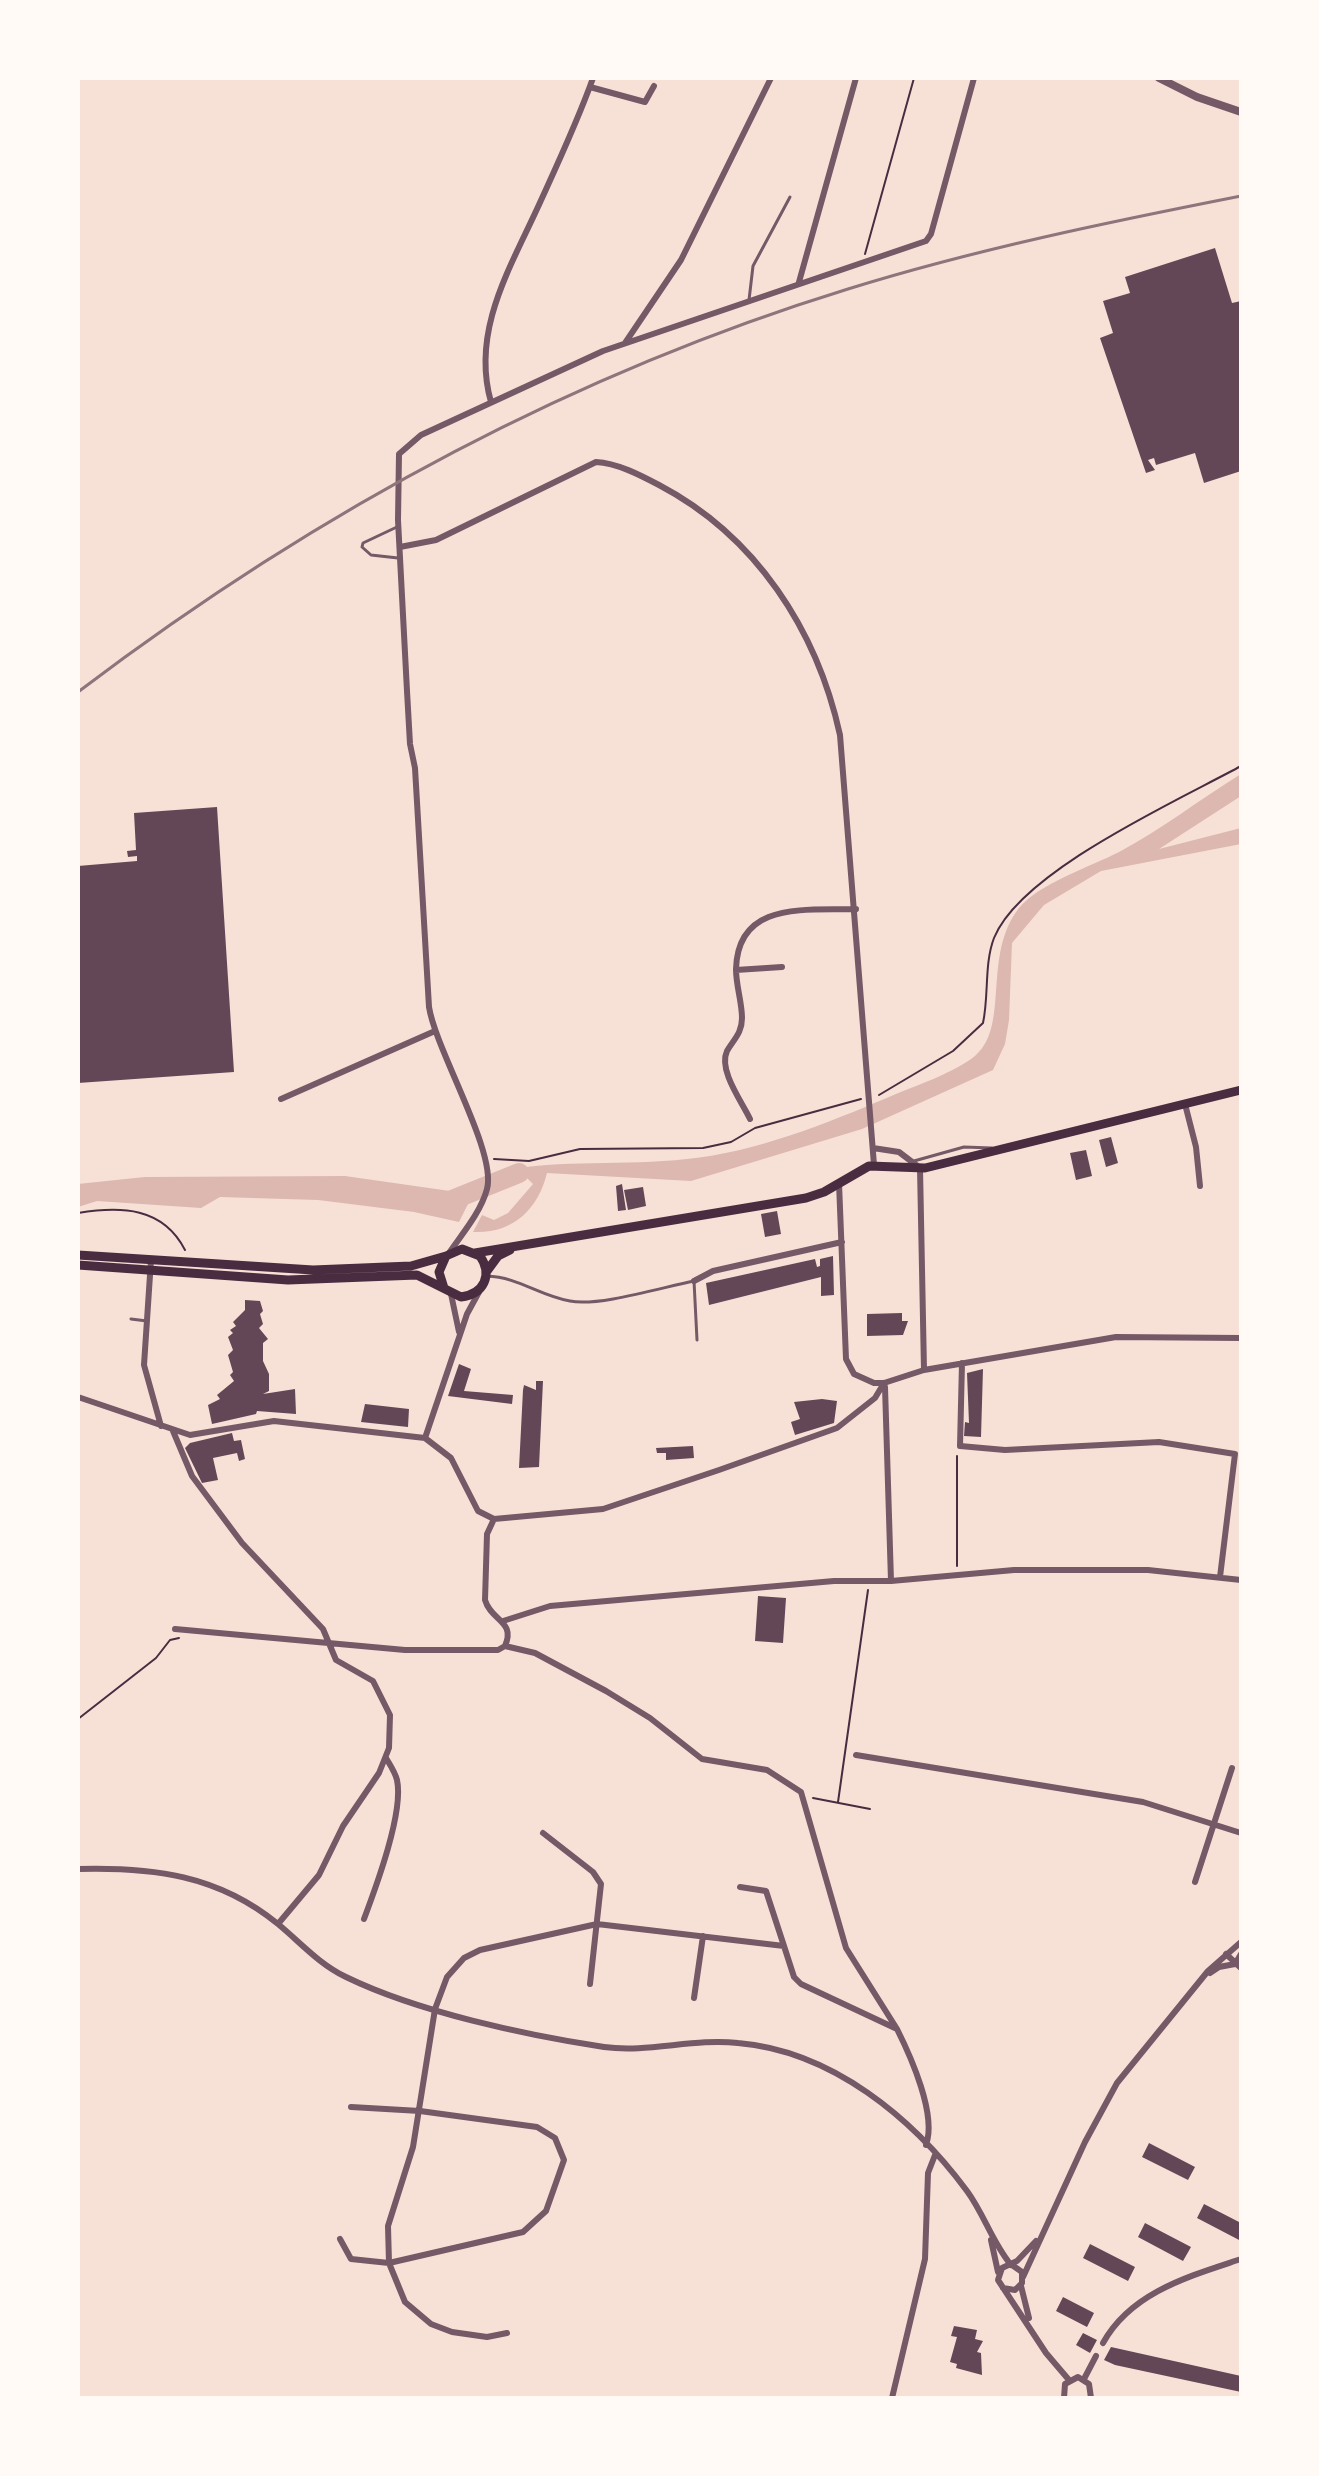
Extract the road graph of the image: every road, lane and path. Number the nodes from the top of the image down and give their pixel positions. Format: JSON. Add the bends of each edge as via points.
{"nodes":[{"id":1,"x":593,"y":78,"type":"edge"},
{"id":2,"x":771,"y":78,"type":"edge"},
{"id":3,"x":856,"y":78,"type":"edge"},
{"id":4,"x":914,"y":78,"type":"edge"},
{"id":5,"x":974,"y":78,"type":"edge"},
{"id":6,"x":1159,"y":78,"type":"edge"},
{"id":7,"x":654,"y":86,"type":"dead end"},
{"id":8,"x":590,"y":87,"type":"junction"},
{"id":9,"x":1241,"y":112,"type":"edge"},
{"id":10,"x":790,"y":197,"type":"dead end"},
{"id":11,"x":864,"y":262,"type":"junction"},
{"id":12,"x":799,"y":282,"type":"junction"},
{"id":13,"x":749,"y":300,"type":"junction"},
{"id":14,"x":623,"y":344,"type":"junction"},
{"id":15,"x":491,"y":402,"type":"junction"},
{"id":16,"x":399,"y":526,"type":"junction"},
{"id":17,"x":400,"y":547,"type":"junction"},
{"id":18,"x":400,"y":558,"type":"junction"},
{"id":19,"x":1241,"y":766,"type":"edge"},
{"id":20,"x":856,"y":909,"type":"junction"},
{"id":21,"x":782,"y":967,"type":"dead end"},
{"id":22,"x":736,"y":970,"type":"junction"},
{"id":23,"x":435,"y":1031,"type":"junction"},
{"id":24,"x":1241,"y":1090,"type":"edge"},
{"id":25,"x":869,"y":1097,"type":"junction"},
{"id":26,"x":281,"y":1099,"type":"dead end"},
{"id":27,"x":1185,"y":1104,"type":"junction"},
{"id":28,"x":750,"y":1119,"type":"dead end"},
{"id":29,"x":873,"y":1148,"type":"junction"},
{"id":30,"x":484,"y":1160,"type":"junction"},
{"id":31,"x":874,"y":1165,"type":"junction"},
{"id":32,"x":917,"y":1165,"type":"junction"},
{"id":33,"x":839,"y":1183,"type":"junction"},
{"id":34,"x":1200,"y":1186,"type":"dead end"},
{"id":35,"x":78,"y":1213,"type":"edge"},
{"id":36,"x":466,"y":1228,"type":"junction"},
{"id":37,"x":842,"y":1242,"type":"junction"},
{"id":38,"x":528,"y":1243,"type":"junction"},
{"id":39,"x":472,"y":1251,"type":"junction"},
{"id":40,"x":78,"y":1255,"type":"edge"},
{"id":41,"x":448,"y":1255,"type":"junction"},
{"id":42,"x":186,"y":1263,"type":"junction"},
{"id":43,"x":78,"y":1265,"type":"edge"},
{"id":44,"x":151,"y":1265,"type":"junction"},
{"id":45,"x":487,"y":1273,"type":"junction"},
{"id":46,"x":694,"y":1281,"type":"junction"},
{"id":47,"x":480,"y":1290,"type":"junction"},
{"id":48,"x":448,"y":1291,"type":"junction"},
{"id":49,"x":131,"y":1319,"type":"dead end"},
{"id":50,"x":147,"y":1321,"type":"junction"},
{"id":51,"x":1241,"y":1338,"type":"edge"},
{"id":52,"x":459,"y":1340,"type":"junction"},
{"id":53,"x":697,"y":1340,"type":"dead end"},
{"id":54,"x":962,"y":1363,"type":"junction"},
{"id":55,"x":924,"y":1370,"type":"junction"},
{"id":56,"x":884,"y":1383,"type":"junction"},
{"id":57,"x":78,"y":1397,"type":"edge"},
{"id":58,"x":161,"y":1426,"type":"junction"},
{"id":59,"x":173,"y":1431,"type":"junction"},
{"id":60,"x":425,"y":1438,"type":"junction"},
{"id":61,"x":960,"y":1446,"type":"junction"},
{"id":62,"x":494,"y":1519,"type":"junction"},
{"id":63,"x":956,"y":1575,"type":"junction"},
{"id":64,"x":1220,"y":1577,"type":"junction"},
{"id":65,"x":1241,"y":1580,"type":"edge"},
{"id":66,"x":869,"y":1581,"type":"junction"},
{"id":67,"x":891,"y":1581,"type":"junction"},
{"id":68,"x":503,"y":1621,"type":"junction"},
{"id":69,"x":175,"y":1629,"type":"dead end"},
{"id":70,"x":181,"y":1638,"type":"dead end"},
{"id":71,"x":332,"y":1643,"type":"junction"},
{"id":72,"x":505,"y":1646,"type":"junction"},
{"id":73,"x":78,"y":1719,"type":"edge"},
{"id":74,"x":856,"y":1755,"type":"dead end"},
{"id":75,"x":386,"y":1758,"type":"junction"},
{"id":76,"x":1232,"y":1768,"type":"dead end"},
{"id":77,"x":803,"y":1797,"type":"junction"},
{"id":78,"x":838,"y":1802,"type":"junction"},
{"id":79,"x":870,"y":1809,"type":"dead end"},
{"id":80,"x":1214,"y":1824,"type":"junction"},
{"id":81,"x":543,"y":1833,"type":"dead end"},
{"id":82,"x":1241,"y":1833,"type":"edge"},
{"id":83,"x":78,"y":1869,"type":"edge"},
{"id":84,"x":1195,"y":1882,"type":"dead end"},
{"id":85,"x":740,"y":1887,"type":"dead end"},
{"id":86,"x":364,"y":1919,"type":"dead end"},
{"id":87,"x":278,"y":1924,"type":"junction"},
{"id":88,"x":597,"y":1924,"type":"junction"},
{"id":89,"x":703,"y":1936,"type":"junction"},
{"id":90,"x":1241,"y":1942,"type":"edge"},
{"id":91,"x":784,"y":1946,"type":"junction"},
{"id":92,"x":1226,"y":1954,"type":"junction"},
{"id":93,"x":1241,"y":1954,"type":"edge"},
{"id":94,"x":1238,"y":1966,"type":"edge"},
{"id":95,"x":1201,"y":1981,"type":"junction"},
{"id":96,"x":590,"y":1984,"type":"dead end"},
{"id":97,"x":694,"y":1998,"type":"dead end"},
{"id":98,"x":435,"y":2009,"type":"junction"},
{"id":99,"x":897,"y":2029,"type":"junction"},
{"id":100,"x":351,"y":2107,"type":"dead end"},
{"id":101,"x":420,"y":2111,"type":"junction"},
{"id":102,"x":926,"y":2145,"type":"junction"},
{"id":103,"x":935,"y":2155,"type":"junction"},
{"id":104,"x":989,"y":2233,"type":"junction"},
{"id":105,"x":1039,"y":2238,"type":"junction"},
{"id":106,"x":340,"y":2239,"type":"dead end"},
{"id":107,"x":1241,"y":2259,"type":"edge"},
{"id":108,"x":389,"y":2263,"type":"junction"},
{"id":109,"x":1012,"y":2265,"type":"junction"},
{"id":110,"x":998,"y":2274,"type":"junction"},
{"id":111,"x":1022,"y":2281,"type":"junction"},
{"id":112,"x":1003,"y":2288,"type":"junction"},
{"id":113,"x":1031,"y":2325,"type":"junction"},
{"id":114,"x":507,"y":2333,"type":"dead end"},
{"id":115,"x":1103,"y":2343,"type":"dead end"},
{"id":116,"x":1096,"y":2356,"type":"dead end"},
{"id":117,"x":1084,"y":2379,"type":"junction"},
{"id":118,"x":1069,"y":2380,"type":"junction"},
{"id":119,"x":1091,"y":2396,"type":"edge"},
{"id":120,"x":892,"y":2398,"type":"edge"},
{"id":121,"x":1064,"y":2398,"type":"edge"},
{"id":122,"x":1101,"y":2398,"type":"edge"}],
"edges":[{"from":1,"to":8,"type":"street"},
{"from":2,"to":14,"type":"street","via":[[681,260]]},
{"from":3,"to":12,"type":"street"},
{"from":4,"to":11,"type":"path"},
{"from":5,"to":11,"type":"street","via":[[931,234],[909,249]]},
{"from":6,"to":9,"type":"street"},
{"from":7,"to":8,"type":"street","via":[[645,102]]},
{"from":8,"to":15,"type":"street","via":[[495,304],[485,358]]},
{"from":10,"to":13,"type":"lane","via":[[753,266]]},
{"from":11,"to":12,"type":"street"},
{"from":12,"to":13,"type":"street"},
{"from":13,"to":14,"type":"street"},
{"from":14,"to":15,"type":"street"},
{"from":15,"to":16,"type":"street","via":[[421,435],[402,450],[397,464]]},
{"from":16,"to":17,"type":"street"},
{"from":16,"to":18,"type":"lane","via":[[362,547],[371,555]]},
{"from":17,"to":18,"type":"street"},
{"from":17,"to":20,"type":"street","via":[[436,540],[596,462],[655,483],[716,524],[757,562],[783,596],[823,675],[843,756]]},
{"from":18,"to":23,"type":"street","via":[[422,929]]},
{"from":19,"to":25,"type":"path","via":[[1105,841],[1019,901],[993,941],[983,1023],[936,1062]]},
{"from":20,"to":22,"type":"street","via":[[761,919],[743,938]]},
{"from":20,"to":25,"type":"street"},
{"from":21,"to":22,"type":"street"},
{"from":22,"to":28,"type":"street","via":[[742,1024],[725,1065]]},
{"from":23,"to":26,"type":"street"},
{"from":23,"to":30,"type":"street"},
{"from":24,"to":27,"type":"main road"},
{"from":25,"to":29,"type":"street"},
{"from":25,"to":30,"type":"path","via":[[703,1148],[580,1149],[529,1161]]},
{"from":27,"to":32,"type":"main road"},
{"from":27,"to":34,"type":"street"},
{"from":29,"to":31,"type":"street"},
{"from":29,"to":32,"type":"street","via":[[887,1147]]},
{"from":30,"to":36,"type":"street","via":[[487,1189]]},
{"from":31,"to":32,"type":"main road"},
{"from":31,"to":33,"type":"main road"},
{"from":32,"to":55,"type":"street"},
{"from":33,"to":37,"type":"street"},
{"from":33,"to":38,"type":"main road","via":[[806,1198]]},
{"from":35,"to":42,"type":"path","via":[[146,1212],[160,1219],[185,1247]]},
{"from":36,"to":39,"type":"street","via":[[464,1238]]},
{"from":36,"to":41,"type":"street"},
{"from":37,"to":46,"type":"street","via":[[713,1271]]},
{"from":37,"to":56,"type":"street","via":[[847,1363],[858,1376]]},
{"from":38,"to":39,"type":"main road"},
{"from":38,"to":45,"type":"main road","via":[[500,1254]]},
{"from":39,"to":41,"type":"main road"},
{"from":39,"to":45,"type":"main road"},
{"from":40,"to":44,"type":"main road"},
{"from":41,"to":42,"type":"main road","via":[[417,1265],[322,1270]]},
{"from":41,"to":48,"type":"main road","via":[[439,1272]]},
{"from":42,"to":44,"type":"main road"},
{"from":43,"to":44,"type":"main road"},
{"from":44,"to":48,"type":"main road","via":[[288,1280],[417,1275]]},
{"from":44,"to":50,"type":"street"},
{"from":45,"to":46,"type":"lane","via":[[580,1303]]},
{"from":45,"to":47,"type":"main road"},
{"from":46,"to":53,"type":"lane"},
{"from":47,"to":48,"type":"main road","via":[[468,1296]]},
{"from":47,"to":52,"type":"street"},
{"from":48,"to":52,"type":"street","via":[[458,1315]]},
{"from":49,"to":50,"type":"lane"},
{"from":50,"to":58,"type":"street","via":[[144,1370]]},
{"from":51,"to":54,"type":"street","via":[[1123,1336]]},
{"from":52,"to":60,"type":"street"},
{"from":54,"to":55,"type":"street"},
{"from":54,"to":61,"type":"street"},
{"from":55,"to":56,"type":"street"},
{"from":56,"to":62,"type":"street","via":[[875,1398],[837,1428],[762,1455],[603,1509]]},
{"from":56,"to":67,"type":"street"},
{"from":57,"to":58,"type":"street"},
{"from":58,"to":59,"type":"street"},
{"from":59,"to":60,"type":"street","via":[[195,1435],[274,1421]]},
{"from":59,"to":71,"type":"street","via":[[196,1483],[252,1556]]},
{"from":60,"to":62,"type":"street","via":[[451,1458],[478,1511]]},
{"from":61,"to":63,"type":"path"},
{"from":61,"to":64,"type":"street","via":[[1005,1450],[1159,1442],[1235,1454]]},
{"from":62,"to":68,"type":"street","via":[[487,1534],[485,1600],[488,1610]]},
{"from":63,"to":64,"type":"street","via":[[1148,1570]]},
{"from":63,"to":67,"type":"street"},
{"from":64,"to":65,"type":"street"},
{"from":66,"to":67,"type":"street"},
{"from":66,"to":68,"type":"street","via":[[542,1607]]},
{"from":66,"to":78,"type":"path"},
{"from":68,"to":72,"type":"street","via":[[509,1632]]},
{"from":69,"to":71,"type":"street"},
{"from":70,"to":73,"type":"path","via":[[170,1640],[156,1658]]},
{"from":71,"to":72,"type":"street","via":[[466,1653]]},
{"from":71,"to":75,"type":"street","via":[[336,1660],[368,1677],[384,1698],[391,1722]]},
{"from":72,"to":77,"type":"street","via":[[535,1653],[606,1691],[702,1759],[767,1770]]},
{"from":74,"to":80,"type":"street","via":[[1134,1801]]},
{"from":75,"to":86,"type":"street","via":[[397,1793]]},
{"from":75,"to":87,"type":"street","via":[[319,1875]]},
{"from":76,"to":80,"type":"street"},
{"from":77,"to":78,"type":"path"},
{"from":77,"to":99,"type":"street","via":[[846,1948]]},
{"from":78,"to":79,"type":"path"},
{"from":80,"to":82,"type":"street"},
{"from":80,"to":84,"type":"street"},
{"from":81,"to":88,"type":"street","via":[[599,1880]]},
{"from":83,"to":87,"type":"street","via":[[188,1876],[236,1897]]},
{"from":85,"to":91,"type":"street","via":[[766,1891]]},
{"from":87,"to":98,"type":"street","via":[[343,1975]]},
{"from":88,"to":89,"type":"street"},
{"from":88,"to":96,"type":"street"},
{"from":88,"to":98,"type":"street","via":[[469,1954],[447,1977]]},
{"from":89,"to":91,"type":"street"},
{"from":89,"to":97,"type":"street"},
{"from":90,"to":92,"type":"street"},
{"from":91,"to":99,"type":"street","via":[[801,1984]]},
{"from":92,"to":94,"type":"street"},
{"from":92,"to":95,"type":"street"},
{"from":93,"to":94,"type":"street"},
{"from":94,"to":95,"type":"street","via":[[1217,1968]]},
{"from":95,"to":105,"type":"street","via":[[1117,2083]]},
{"from":98,"to":101,"type":"street"},
{"from":98,"to":102,"type":"street","via":[[613,2049],[721,2042],[789,2052],[863,2090]]},
{"from":99,"to":102,"type":"street","via":[[929,2123]]},
{"from":100,"to":101,"type":"street"},
{"from":101,"to":108,"type":"street","via":[[387,2233]]},
{"from":101,"to":108,"type":"street","via":[[542,2128],[562,2149],[561,2174],[543,2216],[523,2232]]},
{"from":102,"to":103,"type":"street"},
{"from":103,"to":104,"type":"street","via":[[971,2196]]},
{"from":103,"to":120,"type":"street","via":[[928,2173],[925,2259]]},
{"from":104,"to":109,"type":"street"},
{"from":104,"to":110,"type":"street"},
{"from":105,"to":109,"type":"street"},
{"from":105,"to":111,"type":"street"},
{"from":106,"to":108,"type":"street","via":[[351,2259]]},
{"from":107,"to":115,"type":"street","via":[[1180,2279],[1154,2294],[1124,2315]]},
{"from":108,"to":114,"type":"street","via":[[405,2302],[431,2324],[487,2337]]},
{"from":109,"to":110,"type":"street"},
{"from":109,"to":111,"type":"street","via":[[1021,2270]]},
{"from":110,"to":112,"type":"street"},
{"from":111,"to":112,"type":"street","via":[[1013,2290]]},
{"from":111,"to":113,"type":"street"},
{"from":112,"to":113,"type":"street"},
{"from":113,"to":118,"type":"street","via":[[1042,2348]]},
{"from":116,"to":117,"type":"street"},
{"from":117,"to":118,"type":"street"},
{"from":117,"to":119,"type":"street"},
{"from":118,"to":121,"type":"street"},
{"from":119,"to":122,"type":"street"}]}
